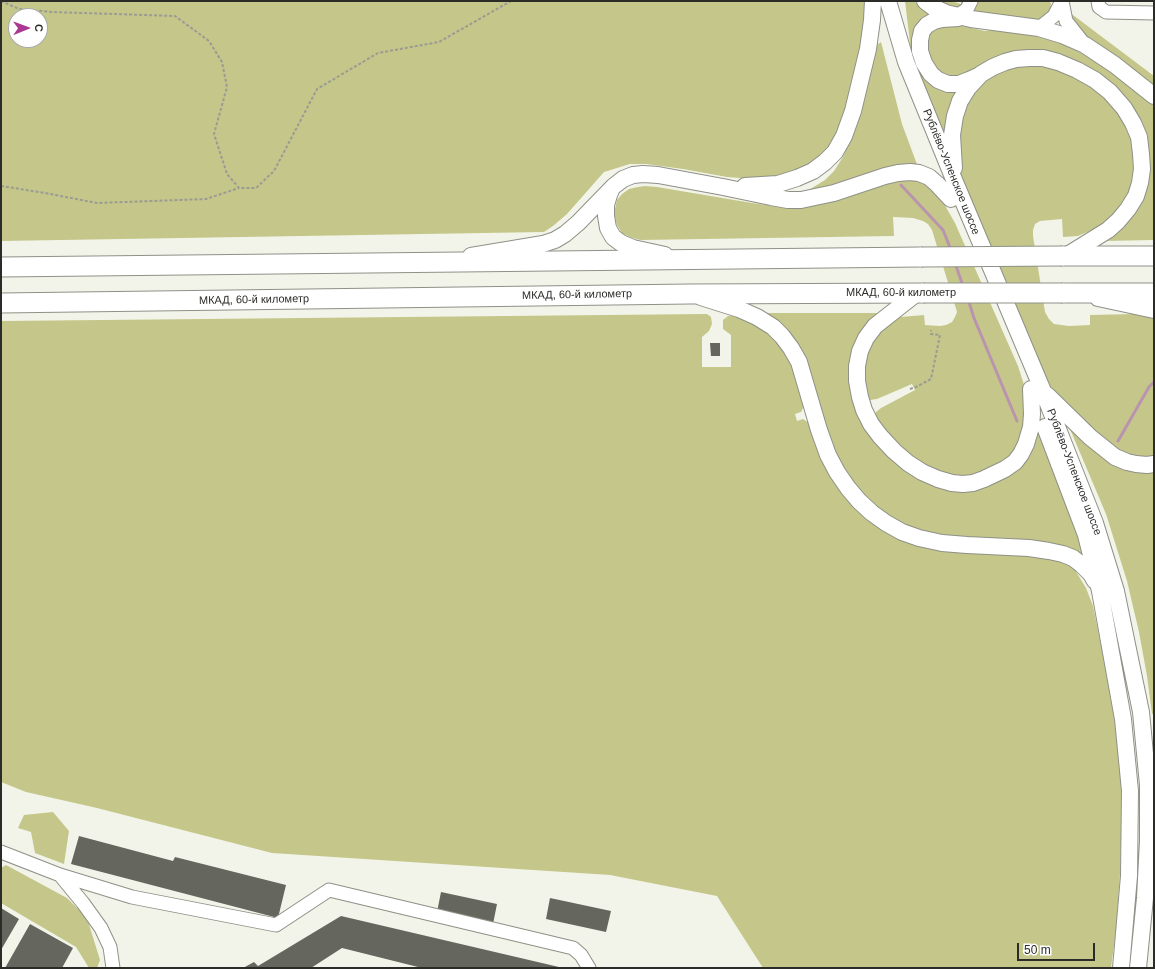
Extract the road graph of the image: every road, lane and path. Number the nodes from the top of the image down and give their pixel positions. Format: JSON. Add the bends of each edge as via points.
{"nodes":[{"id":1,"x":1,"y":1,"type":"edge"},
{"id":2,"x":511,"y":1,"type":"edge"},
{"id":3,"x":873,"y":1,"type":"edge"},
{"id":4,"x":878,"y":1,"type":"edge"},
{"id":5,"x":888,"y":1,"type":"edge"},
{"id":6,"x":896,"y":1,"type":"edge"},
{"id":7,"x":924,"y":1,"type":"edge"},
{"id":8,"x":971,"y":1,"type":"edge"},
{"id":9,"x":1062,"y":1,"type":"edge"},
{"id":10,"x":1098,"y":1,"type":"edge"},
{"id":11,"x":1154,"y":13,"type":"edge"},
{"id":12,"x":964,"y":17,"type":"junction"},
{"id":13,"x":1039,"y":28,"type":"junction"},
{"id":14,"x":1085,"y":45,"type":"junction"},
{"id":15,"x":906,"y":62,"type":"junction"},
{"id":16,"x":981,"y":74,"type":"junction"},
{"id":17,"x":1154,"y":96,"type":"edge"},
{"id":18,"x":954,"y":182,"type":"junction"},
{"id":19,"x":1,"y":186,"type":"edge"},
{"id":20,"x":614,"y":186,"type":"junction"},
{"id":21,"x":723,"y":187,"type":"junction"},
{"id":22,"x":239,"y":188,"type":"junction"},
{"id":23,"x":951,"y":199,"type":"junction"},
{"id":24,"x":1064,"y":256,"type":"junction"},
{"id":25,"x":1154,"y":256,"type":"edge"},
{"id":26,"x":680,"y":259,"type":"junction"},
{"id":27,"x":434,"y":262,"type":"junction"},
{"id":28,"x":1,"y":267,"type":"edge"},
{"id":29,"x":920,"y":293,"type":"junction"},
{"id":30,"x":1067,"y":293,"type":"junction"},
{"id":31,"x":1154,"y":293,"type":"edge"},
{"id":32,"x":690,"y":294,"type":"junction"},
{"id":33,"x":1,"y":303,"type":"edge"},
{"id":34,"x":1154,"y":310,"type":"edge"},
{"id":35,"x":931,"y":330,"type":"dead end"},
{"id":36,"x":910,"y":389,"type":"dead end"},
{"id":37,"x":1037,"y":390,"type":"junction"},
{"id":38,"x":1154,"y":464,"type":"edge"},
{"id":39,"x":1100,"y":591,"type":"junction"},
{"id":40,"x":1154,"y":789,"type":"edge"},
{"id":41,"x":1148,"y":841,"type":"junction"},
{"id":42,"x":1,"y":852,"type":"edge"},
{"id":43,"x":60,"y":874,"type":"junction"},
{"id":44,"x":113,"y":968,"type":"edge"},
{"id":45,"x":589,"y":968,"type":"edge"},
{"id":46,"x":1121,"y":968,"type":"edge"},
{"id":47,"x":1138,"y":968,"type":"edge"}],
"edges":[{"from":1,"to":22,"type":"path","via":[[19,9],[52,12],[175,16],[209,41],[222,62],[227,87],[214,134],[227,174]]},
{"from":2,"to":22,"type":"path","via":[[439,42],[378,54],[317,89],[274,171],[256,188]]},
{"from":3,"to":21,"type":"main road","via":[[868,49],[853,111],[835,152],[813,171],[778,184]]},
{"from":4,"to":23,"type":"main road","name":"Рублёво-Успенское шоссе","via":[[898,68]]},
{"from":5,"to":15,"type":"main road","name":"Рублёво-Успенское шоссе"},
{"from":6,"to":15,"type":"lane"},
{"from":7,"to":12,"type":"main road","via":[[946,13]]},
{"from":8,"to":12,"type":"lane"},
{"from":9,"to":13,"type":"lane","via":[[1054,16]]},
{"from":9,"to":14,"type":"lane","via":[[1066,21]]},
{"from":10,"to":11,"type":"lane","via":[[1099,7],[1106,12]]},
{"from":12,"to":13,"type":"main road"},
{"from":12,"to":16,"type":"main road","via":[[942,19],[927,25],[922,31],[920,51],[931,74],[948,84],[959,84]]},
{"from":13,"to":14,"type":"main road"},
{"from":14,"to":17,"type":"main road"},
{"from":15,"to":18,"type":"main road","name":"Рублёво-Успенское шоссе"},
{"from":16,"to":18,"type":"main road","via":[[968,88],[955,116],[952,135]]},
{"from":16,"to":24,"type":"main road","via":[[992,67],[1016,59],[1043,58],[1058,62],[1095,80],[1110,92],[1133,123],[1139,137],[1142,169],[1136,196],[1123,215],[1108,230]]},
{"from":18,"to":37,"type":"main road","name":"Рублёво-Успенское шоссе"},
{"from":19,"to":22,"type":"path","via":[[97,203],[206,199]]},
{"from":20,"to":21,"type":"main road","via":[[623,179],[643,174]]},
{"from":20,"to":26,"type":"main road","via":[[606,205],[608,228],[613,237],[633,248]]},
{"from":20,"to":27,"type":"main road","via":[[578,223],[554,240]]},
{"from":21,"to":23,"type":"main road","via":[[788,200],[801,200],[834,193],[885,176],[910,172],[929,177]]},
{"from":23,"to":37,"type":"main road","name":"Рублёво-Успенское шоссе"},
{"from":24,"to":25,"type":"highway"},
{"from":24,"to":26,"type":"highway","bridge":true},
{"from":26,"to":27,"type":"highway"},
{"from":27,"to":28,"type":"highway"},
{"from":29,"to":30,"type":"highway","name":"МКАД, 60-й километр","bridge":true},
{"from":29,"to":32,"type":"highway","name":"МКАД, 60-й километр"},
{"from":29,"to":37,"type":"main road","via":[[875,326],[860,351],[857,366],[857,381],[864,410],[880,436],[898,455],[922,472],[952,483],[973,483],[991,476],[1015,462],[1021,454],[1031,427]]},
{"from":30,"to":31,"type":"highway","name":"МКАД, 60-й километр"},
{"from":30,"to":34,"type":"main road"},
{"from":32,"to":33,"type":"highway","name":"МКАД, 60-й километр"},
{"from":32,"to":39,"type":"main road","via":[[757,317],[782,336],[799,362],[819,430],[837,472],[859,501],[881,520],[902,532],[942,543],[1029,548],[1063,554],[1082,564]]},
{"from":35,"to":36,"type":"path","via":[[931,334],[940,335],[932,379]]},
{"from":37,"to":38,"type":"main road","via":[[1115,457],[1136,464]]},
{"from":37,"to":39,"type":"main road","name":"Рублёво-Успенское шоссе","via":[[1086,535]]},
{"from":37,"to":41,"type":"main road","name":"Рублёво-Успенское шоссе","via":[[1095,523],[1116,591],[1141,712],[1148,785]]},
{"from":39,"to":46,"type":"main road","name":"Рублёво-Успенское шоссе","via":[[1123,718],[1130,791],[1129,876]]},
{"from":40,"to":41,"type":"main road"},
{"from":41,"to":47,"type":"main road","name":"Рублёво-Успенское шоссе"},
{"from":42,"to":43,"type":"lane"},
{"from":43,"to":44,"type":"lane","via":[[101,928],[110,947]]},
{"from":43,"to":45,"type":"lane","via":[[132,897],[276,925],[329,890],[573,948]]}]}
